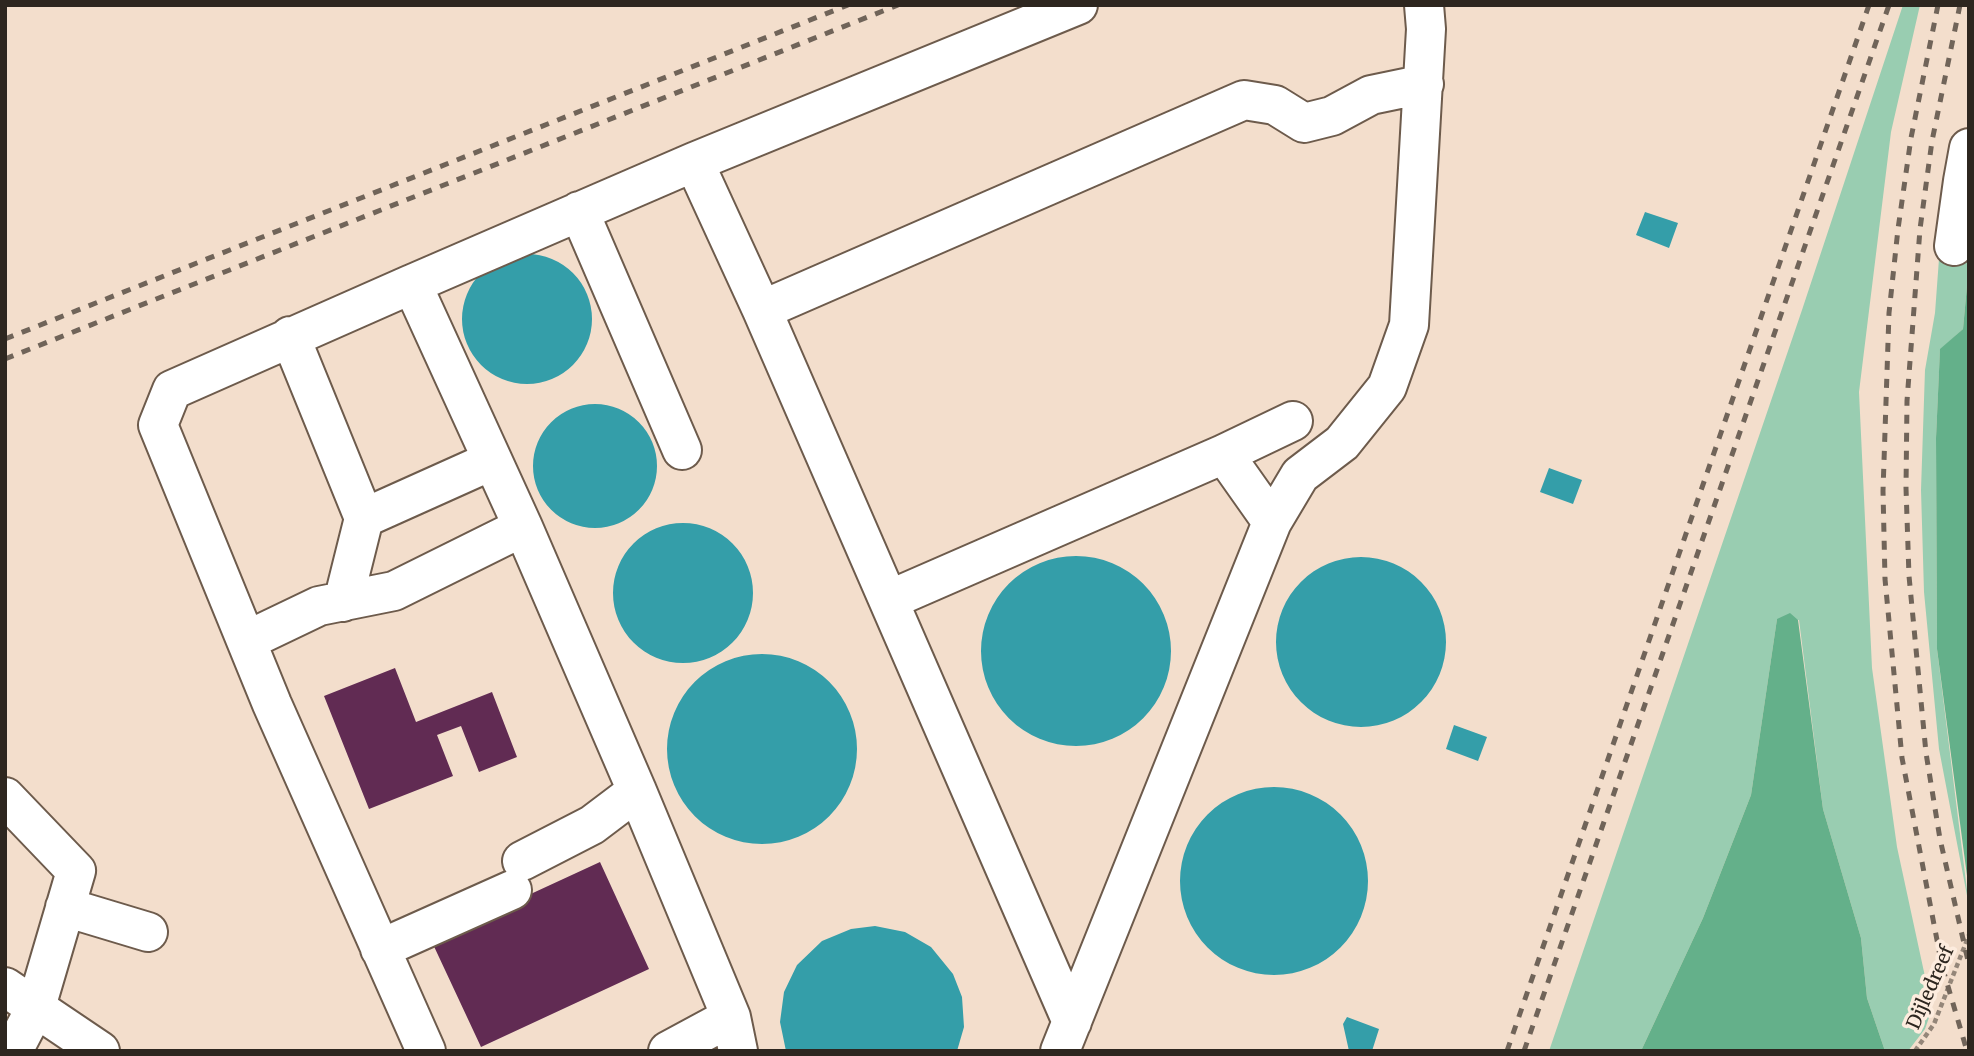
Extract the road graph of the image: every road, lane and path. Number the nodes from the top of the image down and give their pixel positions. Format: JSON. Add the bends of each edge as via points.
{"nodes":[{"id":1,"x":1078,"y":5,"type":"edge"},
{"id":2,"x":1424,"y":5,"type":"edge"},
{"id":3,"x":1424,"y":84,"type":"junction"},
{"id":4,"x":694,"y":162,"type":"junction"},
{"id":5,"x":1967,"y":168,"type":"edge"},
{"id":6,"x":579,"y":211,"type":"junction"},
{"id":7,"x":1954,"y":246,"type":"dead end"},
{"id":8,"x":412,"y":284,"type":"junction"},
{"id":9,"x":762,"y":310,"type":"junction"},
{"id":10,"x":290,"y":336,"type":"junction"},
{"id":11,"x":1293,"y":421,"type":"dead end"},
{"id":12,"x":682,"y":450,"type":"dead end"},
{"id":13,"x":1224,"y":454,"type":"junction"},
{"id":14,"x":491,"y":461,"type":"junction"},
{"id":15,"x":364,"y":518,"type":"junction"},
{"id":16,"x":1272,"y":522,"type":"junction"},
{"id":17,"x":523,"y":527,"type":"junction"},
{"id":18,"x":889,"y":600,"type":"junction"},
{"id":19,"x":343,"y":602,"type":"junction"},
{"id":20,"x":248,"y":640,"type":"junction"},
{"id":21,"x":637,"y":791,"type":"junction"},
{"id":22,"x":5,"y":797,"type":"edge"},
{"id":23,"x":65,"y":907,"type":"junction"},
{"id":24,"x":148,"y":932,"type":"dead end"},
{"id":25,"x":1969,"y":935,"type":"edge"},
{"id":26,"x":380,"y":949,"type":"junction"},
{"id":27,"x":20,"y":997,"type":"edge"},
{"id":28,"x":735,"y":1034,"type":"edge"},
{"id":29,"x":1066,"y":1036,"type":"edge"},
{"id":30,"x":13,"y":1051,"type":"edge"},
{"id":31,"x":100,"y":1051,"type":"edge"},
{"id":32,"x":426,"y":1051,"type":"edge"},
{"id":33,"x":667,"y":1051,"type":"edge"},
{"id":34,"x":1915,"y":1051,"type":"edge"}],
"edges":[{"from":1,"to":4,"type":"lane"},
{"from":2,"to":3,"type":"lane"},
{"from":3,"to":9,"type":"lane","via":[[1371,95],[1332,116],[1304,123],[1275,105],[1244,100]]},
{"from":3,"to":16,"type":"lane","via":[[1409,325],[1387,387],[1342,443],[1300,475]]},
{"from":4,"to":6,"type":"lane"},
{"from":4,"to":9,"type":"lane"},
{"from":5,"to":7,"type":"lane"},
{"from":6,"to":8,"type":"lane"},
{"from":6,"to":12,"type":"lane"},
{"from":8,"to":10,"type":"lane"},
{"from":8,"to":14,"type":"lane"},
{"from":9,"to":18,"type":"lane"},
{"from":10,"to":15,"type":"lane"},
{"from":10,"to":20,"type":"lane","via":[[172,390],[158,425]]},
{"from":11,"to":13,"type":"lane"},
{"from":13,"to":16,"type":"lane"},
{"from":13,"to":18,"type":"lane"},
{"from":14,"to":15,"type":"lane"},
{"from":14,"to":17,"type":"lane"},
{"from":15,"to":19,"type":"lane"},
{"from":16,"to":29,"type":"lane"},
{"from":17,"to":19,"type":"lane","via":[[394,591]]},
{"from":17,"to":21,"type":"lane"},
{"from":18,"to":29,"type":"lane"},
{"from":19,"to":20,"type":"lane","via":[[319,606]]},
{"from":20,"to":26,"type":"lane"},
{"from":21,"to":26,"type":"lane","via":[[517,876]]},
{"from":21,"to":28,"type":"lane"},
{"from":22,"to":23,"type":"lane","via":[[76,872]]},
{"from":23,"to":24,"type":"lane"},
{"from":23,"to":27,"type":"lane"},
{"from":25,"to":34,"type":"path","name":"Dijledreef","via":[[1934,1024]]},
{"from":26,"to":32,"type":"lane"},
{"from":27,"to":30,"type":"lane"},
{"from":27,"to":31,"type":"lane"},
{"from":28,"to":33,"type":"lane"}]}
